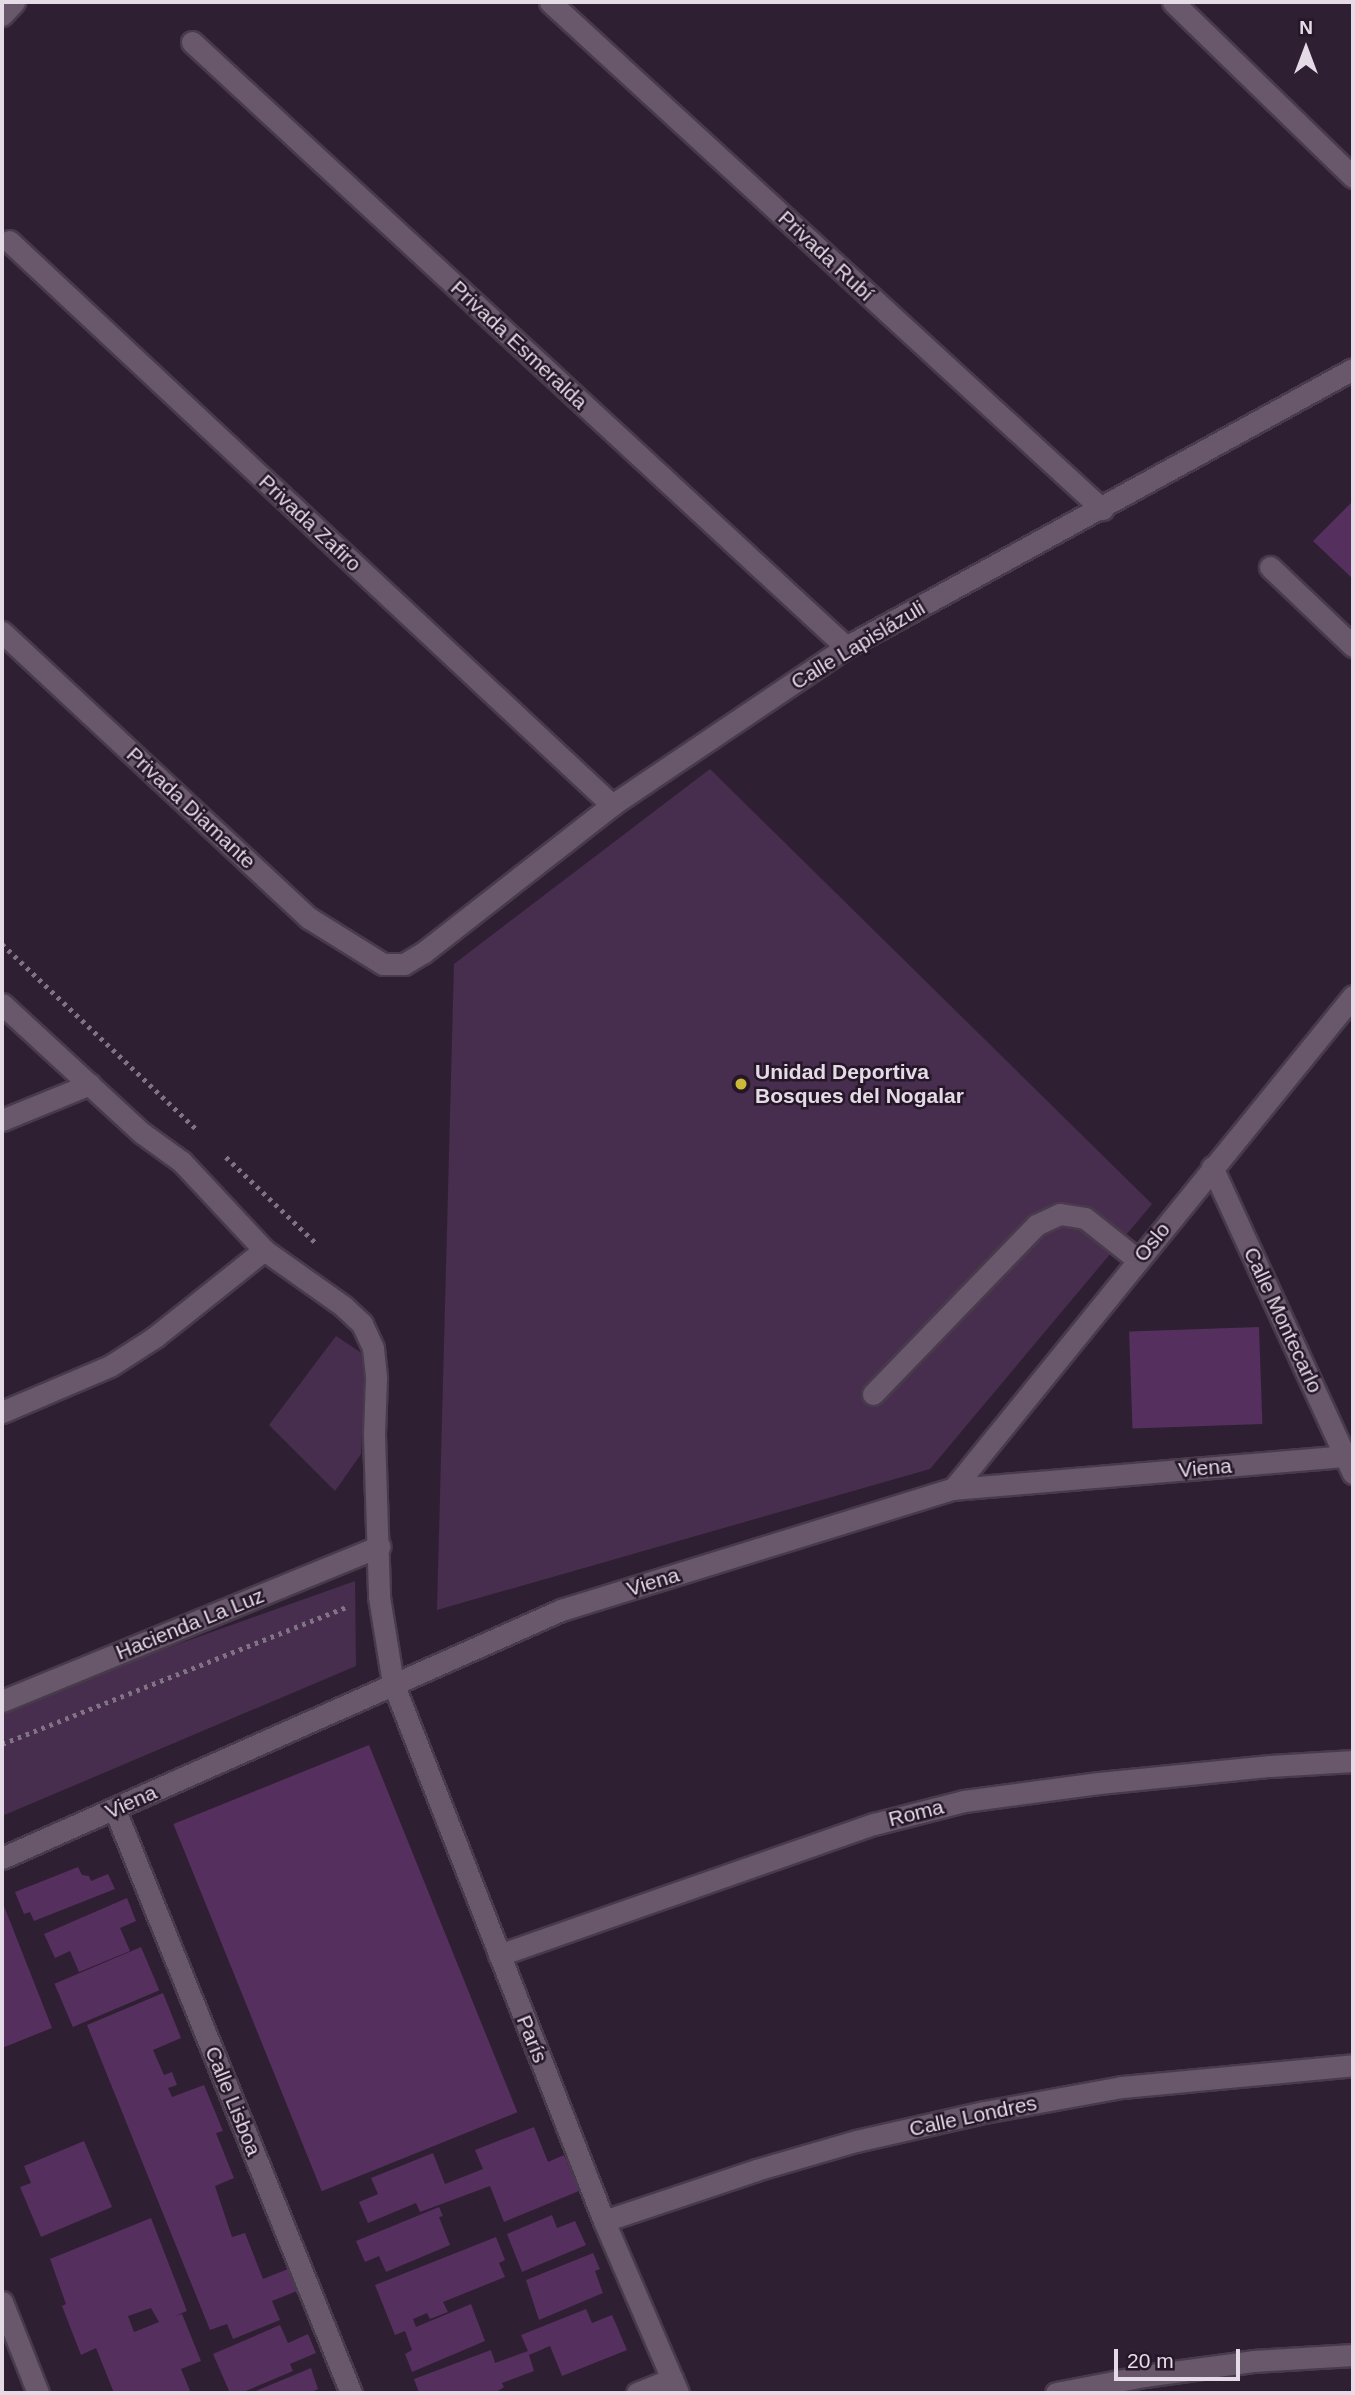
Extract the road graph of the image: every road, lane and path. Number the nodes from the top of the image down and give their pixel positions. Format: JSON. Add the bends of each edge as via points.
{"nodes":[{"id":1,"x":14,"y":2,"type":"edge"},
{"id":2,"x":550,"y":2,"type":"edge"},
{"id":3,"x":1174,"y":2,"type":"edge"},
{"id":4,"x":2,"y":15,"type":"edge"},
{"id":5,"x":192,"y":42,"type":"dead end"},
{"id":6,"x":1349,"y":167,"type":"edge"},
{"id":7,"x":9,"y":241,"type":"dead end"},
{"id":8,"x":1353,"y":369,"type":"edge"},
{"id":9,"x":1102,"y":509,"type":"junction"},
{"id":10,"x":1270,"y":567,"type":"dead end"},
{"id":11,"x":2,"y":632,"type":"edge"},
{"id":12,"x":1353,"y":646,"type":"edge"},
{"id":13,"x":846,"y":648,"type":"junction"},
{"id":14,"x":612,"y":805,"type":"junction"},
{"id":15,"x":2,"y":944,"type":"edge"},
{"id":16,"x":393,"y":965,"type":"joint"},
{"id":17,"x":1353,"y":996,"type":"edge"},
{"id":18,"x":2,"y":1004,"type":"edge"},
{"id":19,"x":90,"y":1084,"type":"junction"},
{"id":20,"x":2,"y":1120,"type":"edge"},
{"id":21,"x":199,"y":1131,"type":"dead end"},
{"id":22,"x":218,"y":1150,"type":"dead end"},
{"id":23,"x":1212,"y":1167,"type":"junction"},
{"id":24,"x":317,"y":1244,"type":"dead end"},
{"id":25,"x":264,"y":1251,"type":"junction"},
{"id":26,"x":1138,"y":1259,"type":"junction"},
{"id":27,"x":873,"y":1394,"type":"dead end"},
{"id":28,"x":2,"y":1412,"type":"edge"},
{"id":29,"x":1350,"y":1464,"type":"edge"},
{"id":30,"x":953,"y":1489,"type":"junction"},
{"id":31,"x":379,"y":1546,"type":"junction"},
{"id":32,"x":379,"y":1597,"type":"junction"},
{"id":33,"x":393,"y":1682,"type":"junction"},
{"id":34,"x":2,"y":1701,"type":"edge"},
{"id":35,"x":2,"y":1744,"type":"edge"},
{"id":36,"x":1353,"y":1761,"type":"edge"},
{"id":37,"x":115,"y":1810,"type":"junction"},
{"id":38,"x":2,"y":1858,"type":"edge"},
{"id":39,"x":499,"y":1955,"type":"junction"},
{"id":40,"x":1353,"y":2065,"type":"edge"},
{"id":41,"x":604,"y":2221,"type":"junction"},
{"id":42,"x":2,"y":2302,"type":"edge"},
{"id":43,"x":1353,"y":2355,"type":"edge"},
{"id":44,"x":675,"y":2386,"type":"edge"},
{"id":45,"x":38,"y":2393,"type":"edge"},
{"id":46,"x":351,"y":2393,"type":"edge"},
{"id":47,"x":636,"y":2393,"type":"edge"},
{"id":48,"x":1056,"y":2393,"type":"edge"}],
"edges":[{"from":1,"to":4,"type":"street"},
{"from":2,"to":9,"type":"street","name":"Privada Rubí"},
{"from":3,"to":6,"type":"street"},
{"from":5,"to":13,"type":"street","name":"Privada Esmeralda"},
{"from":7,"to":14,"type":"street","name":"Privada Zafiro"},
{"from":8,"to":9,"type":"street","name":"Calle Lapislázuli"},
{"from":9,"to":13,"type":"street","name":"Calle Lapislázuli"},
{"from":10,"to":12,"type":"street"},
{"from":11,"to":16,"type":"street","name":"Privada Diamante","via":[[309,918],[366,955]]},
{"from":13,"to":14,"type":"street","name":"Calle Lapislázuli"},
{"from":14,"to":16,"type":"street","name":"Calle Lapislázuli","via":[[424,953]]},
{"from":15,"to":21,"type":"path"},
{"from":17,"to":23,"type":"street","name":"Oslo"},
{"from":18,"to":19,"type":"street"},
{"from":19,"to":20,"type":"street"},
{"from":19,"to":25,"type":"street","via":[[142,1133],[182,1162]]},
{"from":22,"to":24,"type":"path"},
{"from":23,"to":26,"type":"street","name":"Oslo"},
{"from":23,"to":29,"type":"street","name":"Calle Montecarlo"},
{"from":25,"to":28,"type":"street","via":[[155,1337],[110,1366]]},
{"from":25,"to":31,"type":"street","via":[[343,1306],[362,1324],[373,1348]]},
{"from":26,"to":27,"type":"street","via":[[1084,1218],[1060,1214],[1037,1225]]},
{"from":26,"to":30,"type":"street","name":"Oslo"},
{"from":29,"to":30,"type":"street","name":"Viena"},
{"from":30,"to":33,"type":"street","name":"Viena","via":[[561,1610]]},
{"from":31,"to":32,"type":"street"},
{"from":31,"to":34,"type":"street","name":"Hacienda La Luz"},
{"from":32,"to":33,"type":"street"},
{"from":32,"to":35,"type":"path"},
{"from":33,"to":37,"type":"street","name":"Viena"},
{"from":33,"to":39,"type":"street","name":"París"},
{"from":36,"to":39,"type":"street","name":"Roma","via":[[1125,1780],[964,1801],[874,1824]]},
{"from":37,"to":38,"type":"street","name":"Viena"},
{"from":37,"to":46,"type":"street","name":"Calle Lisboa"},
{"from":39,"to":41,"type":"street","name":"París"},
{"from":40,"to":41,"type":"street","name":"Calle Londres","via":[[1122,2087],[984,2112],[843,2145]]},
{"from":41,"to":44,"type":"street","name":"París"},
{"from":42,"to":45,"type":"street"},
{"from":43,"to":48,"type":"street","via":[[1253,2361]]},
{"from":44,"to":47,"type":"street"}]}
